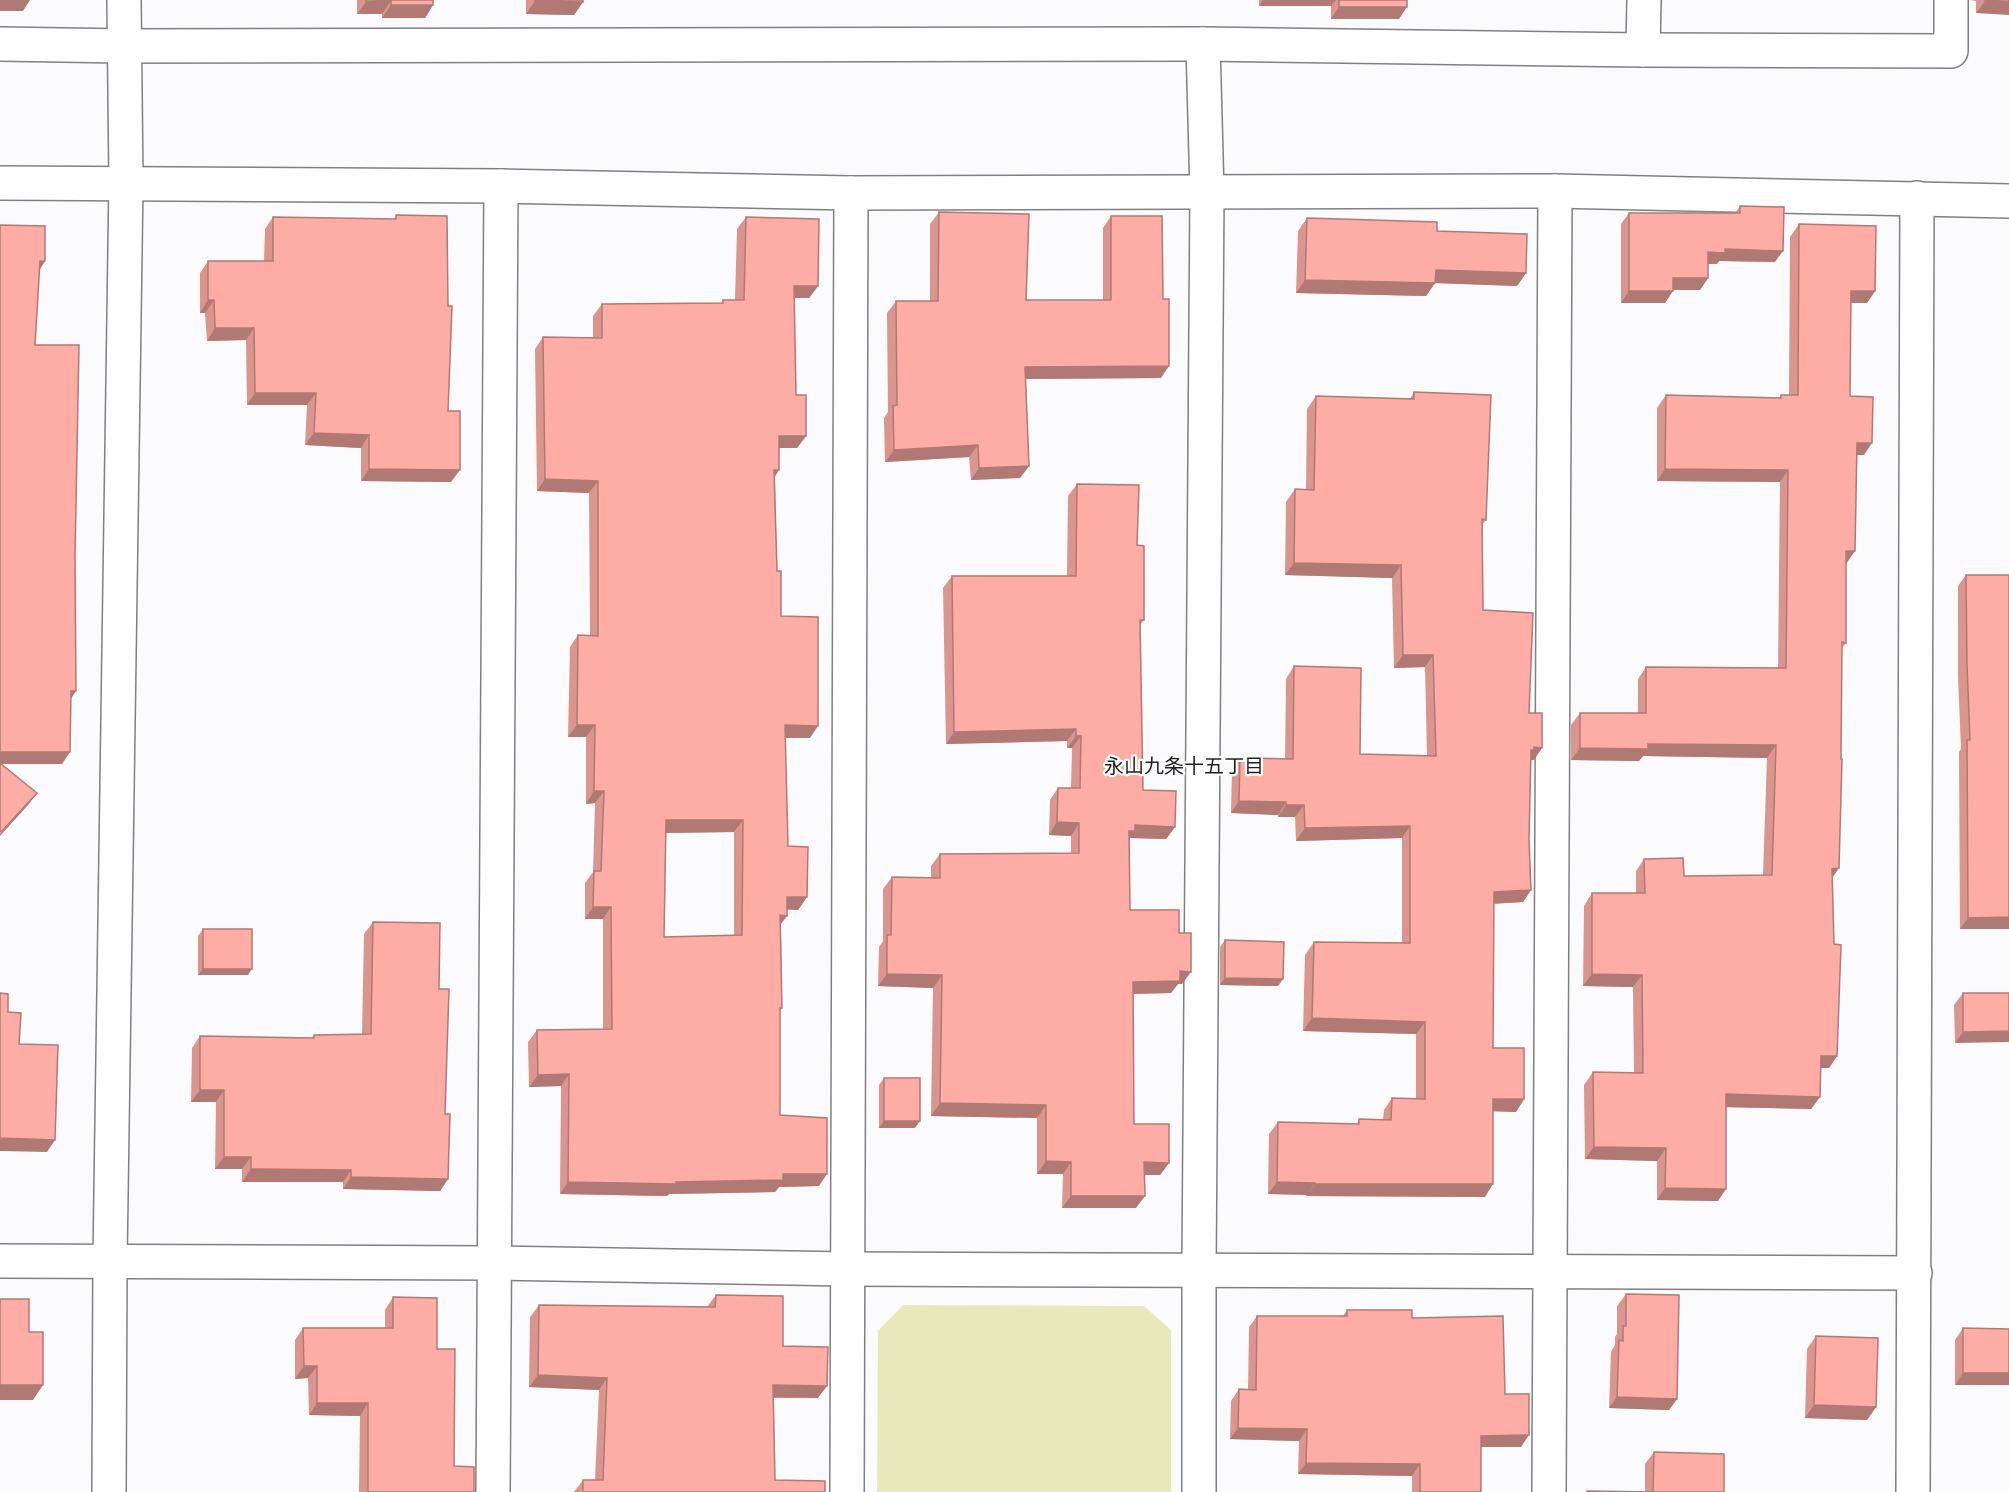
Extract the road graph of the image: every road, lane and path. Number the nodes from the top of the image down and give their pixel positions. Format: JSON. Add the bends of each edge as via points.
{"nodes":[{"id":1,"x":124,"y":0,"type":"edge"},
{"id":2,"x":1644,"y":0,"type":"edge"},
{"id":3,"x":1951,"y":0,"type":"edge"},
{"id":4,"x":0,"y":44,"type":"edge"},
{"id":5,"x":1203,"y":44,"type":"junction"},
{"id":6,"x":124,"y":46,"type":"junction"},
{"id":7,"x":1643,"y":50,"type":"junction"},
{"id":8,"x":126,"y":182,"type":"junction"},
{"id":9,"x":0,"y":183,"type":"edge"},
{"id":10,"x":501,"y":186,"type":"junction"},
{"id":11,"x":1555,"y":191,"type":"junction"},
{"id":12,"x":851,"y":193,"type":"junction"},
{"id":13,"x":1207,"y":193,"type":"junction"},
{"id":14,"x":1917,"y":198,"type":"junction"},
{"id":15,"x":2009,"y":201,"type":"edge"},
{"id":16,"x":0,"y":1261,"type":"edge"},
{"id":17,"x":110,"y":1262,"type":"junction"},
{"id":18,"x":494,"y":1263,"type":"junction"},
{"id":19,"x":847,"y":1269,"type":"junction"},
{"id":20,"x":1199,"y":1269,"type":"junction"},
{"id":21,"x":1550,"y":1270,"type":"junction"},
{"id":22,"x":1915,"y":1272,"type":"junction"},
{"id":23,"x":109,"y":1492,"type":"edge"},
{"id":24,"x":493,"y":1492,"type":"edge"},
{"id":25,"x":847,"y":1492,"type":"edge"},
{"id":26,"x":1199,"y":1492,"type":"edge"},
{"id":27,"x":1549,"y":1492,"type":"edge"},
{"id":28,"x":1912,"y":1492,"type":"edge"}],
"edges":[{"from":1,"to":6,"type":"street"},
{"from":2,"to":7,"type":"street"},
{"from":3,"to":7,"type":"street","via":[[1951,51]]},
{"from":4,"to":6,"type":"street"},
{"from":5,"to":6,"type":"street"},
{"from":5,"to":7,"type":"street"},
{"from":5,"to":13,"type":"street"},
{"from":6,"to":8,"type":"street"},
{"from":8,"to":9,"type":"street"},
{"from":8,"to":10,"type":"street"},
{"from":8,"to":17,"type":"street"},
{"from":10,"to":12,"type":"street"},
{"from":10,"to":18,"type":"street"},
{"from":11,"to":13,"type":"street"},
{"from":11,"to":14,"type":"street"},
{"from":11,"to":21,"type":"street"},
{"from":12,"to":13,"type":"street"},
{"from":12,"to":19,"type":"street"},
{"from":13,"to":20,"type":"street"},
{"from":14,"to":15,"type":"street"},
{"from":14,"to":22,"type":"street"},
{"from":16,"to":17,"type":"street"},
{"from":17,"to":18,"type":"street"},
{"from":17,"to":23,"type":"street"},
{"from":18,"to":19,"type":"street"},
{"from":18,"to":24,"type":"street"},
{"from":19,"to":20,"type":"street"},
{"from":19,"to":25,"type":"street"},
{"from":20,"to":21,"type":"street"},
{"from":20,"to":26,"type":"street"},
{"from":21,"to":22,"type":"street"},
{"from":21,"to":27,"type":"street"},
{"from":22,"to":28,"type":"street"}]}
